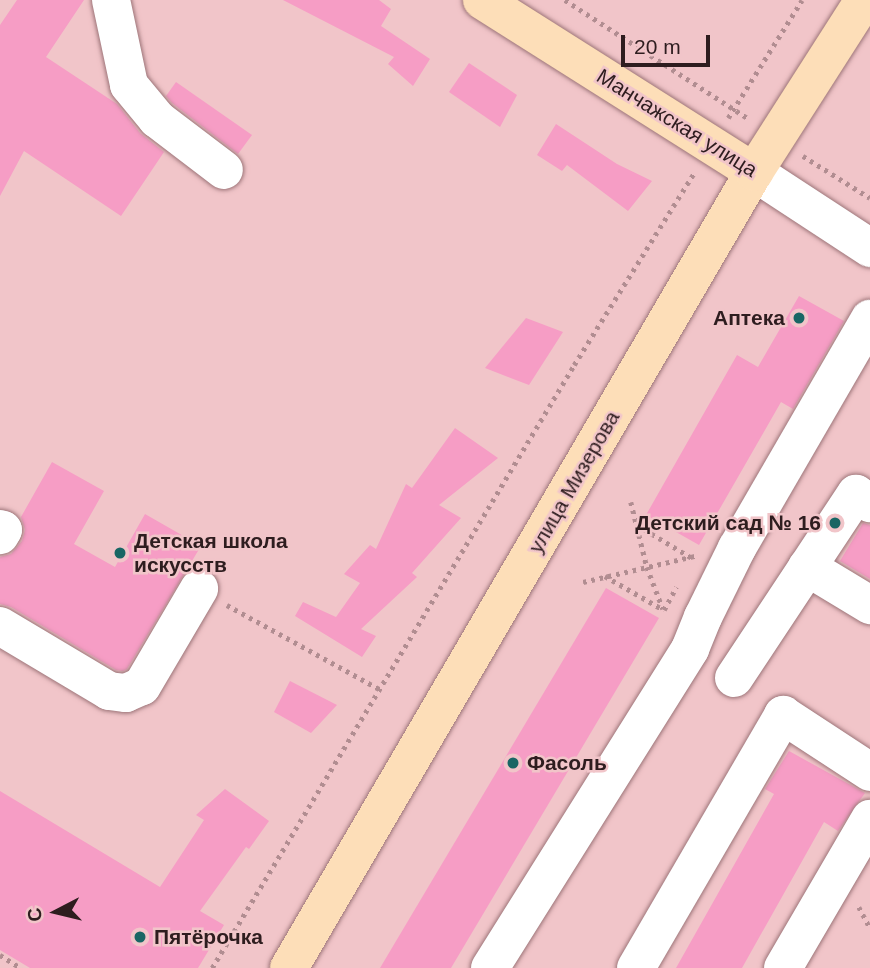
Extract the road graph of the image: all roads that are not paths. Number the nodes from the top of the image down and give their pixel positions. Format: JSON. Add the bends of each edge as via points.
{"nodes":[{"id":1,"x":111,"y":0,"type":"edge"},
{"id":2,"x":482,"y":0,"type":"edge"},
{"id":3,"x":864,"y":0,"type":"edge"},
{"id":4,"x":224,"y":170,"type":"dead end"},
{"id":5,"x":754,"y":172,"type":"junction"},
{"id":6,"x":870,"y":248,"type":"edge"},
{"id":7,"x":870,"y":319,"type":"edge"},
{"id":8,"x":870,"y":503,"type":"edge"},
{"id":9,"x":0,"y":529,"type":"edge"},
{"id":10,"x":0,"y":535,"type":"edge"},
{"id":11,"x":807,"y":567,"type":"junction"},
{"id":12,"x":199,"y":589,"type":"road end"},
{"id":13,"x":870,"y":605,"type":"edge"},
{"id":14,"x":0,"y":626,"type":"edge"},
{"id":15,"x":690,"y":649,"type":"junction"},
{"id":16,"x":734,"y":678,"type":"junction"},
{"id":17,"x":783,"y":715,"type":"junction"},
{"id":18,"x":870,"y":772,"type":"edge"},
{"id":19,"x":870,"y":819,"type":"edge"},
{"id":20,"x":289,"y":968,"type":"edge"},
{"id":21,"x":490,"y":968,"type":"edge"},
{"id":22,"x":636,"y":968,"type":"edge"},
{"id":23,"x":783,"y":968,"type":"edge"}],
"edges":[{"from":1,"to":4,"type":"street","via":[[130,85],[158,119]]},
{"from":2,"to":5,"type":"main road","name":"Манчажская улица"},
{"from":3,"to":5,"type":"main road","name":"улица Мизерова"},
{"from":5,"to":6,"type":"street","name":"Манчажская улица"},
{"from":5,"to":20,"type":"main road","name":"улица Мизерова"},
{"from":7,"to":15,"type":"street","via":[[737,548]]},
{"from":8,"to":11,"type":"street","via":[[856,494]]},
{"from":9,"to":10,"type":"street"},
{"from":11,"to":13,"type":"street"},
{"from":11,"to":16,"type":"street"},
{"from":12,"to":14,"type":"street","via":[[142,686],[127,693],[109,691]]},
{"from":15,"to":16,"type":"street"},
{"from":15,"to":21,"type":"street"},
{"from":16,"to":17,"type":"street"},
{"from":17,"to":18,"type":"street"},
{"from":17,"to":22,"type":"street"},
{"from":19,"to":23,"type":"street"}]}
